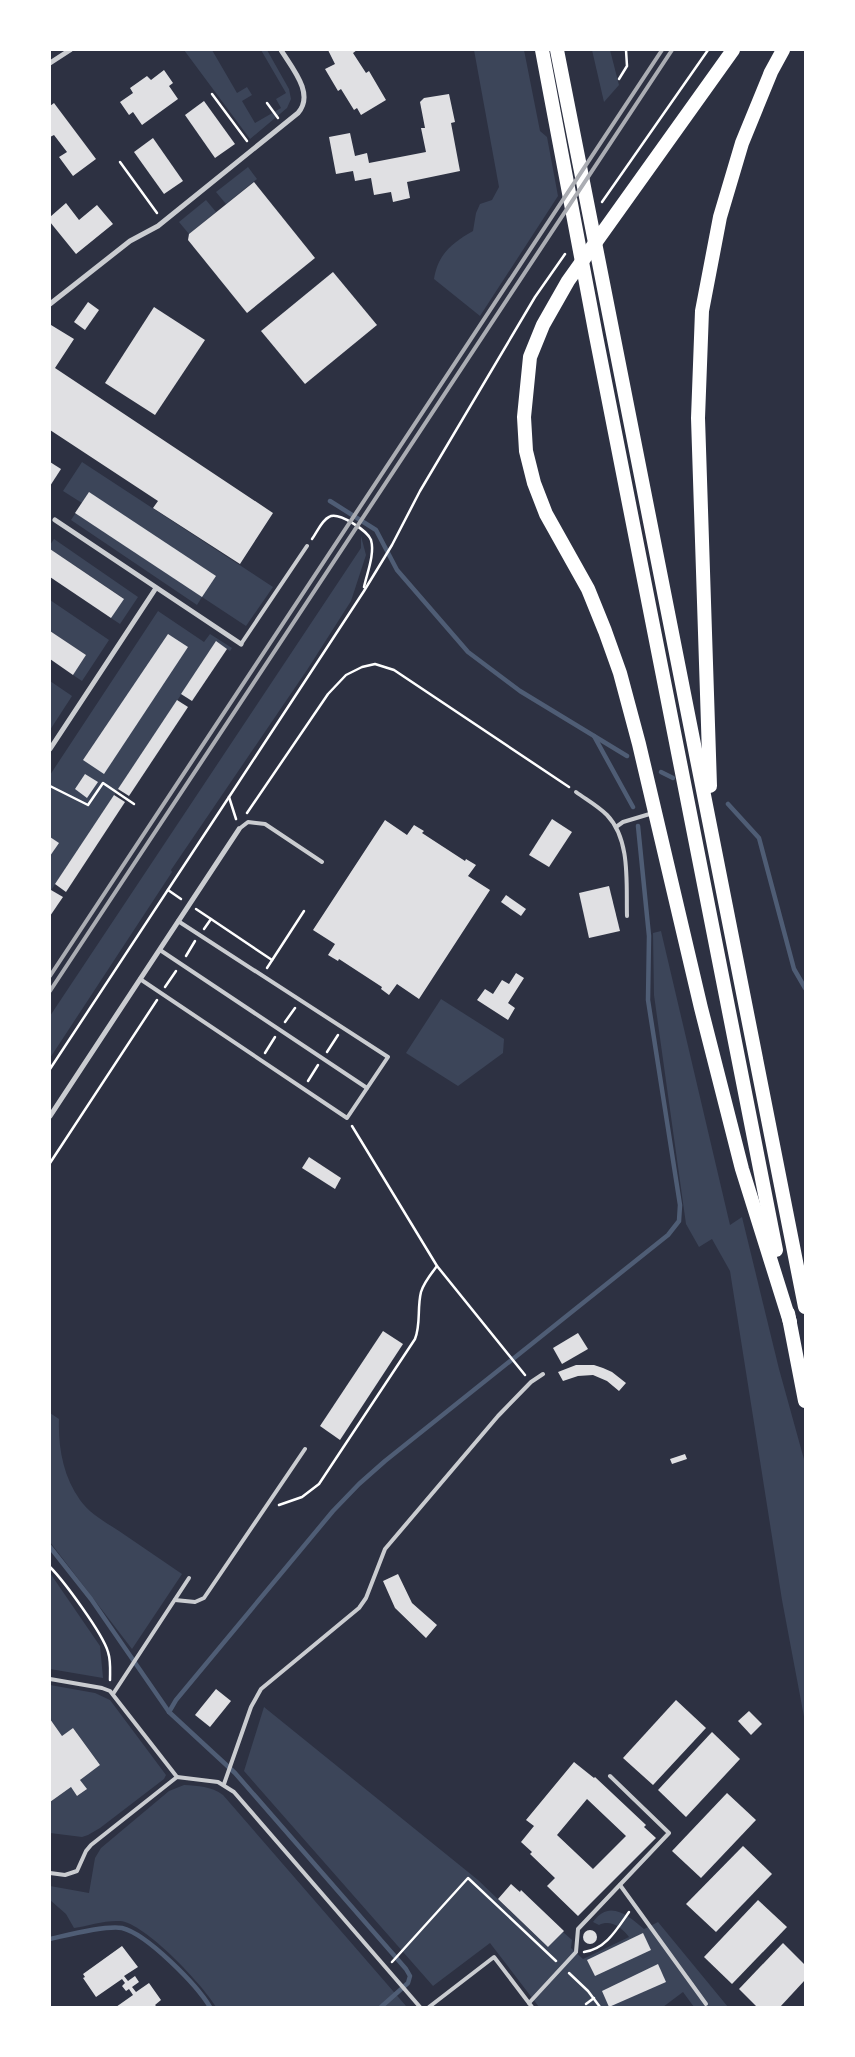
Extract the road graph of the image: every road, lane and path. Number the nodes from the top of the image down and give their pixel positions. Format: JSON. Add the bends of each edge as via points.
{"nodes":[{"id":1,"x":70,"y":50,"type":"edge"},
{"id":2,"x":281,"y":50,"type":"edge"},
{"id":3,"x":542,"y":50,"type":"edge"},
{"id":4,"x":558,"y":50,"type":"edge"},
{"id":5,"x":626,"y":50,"type":"edge"},
{"id":6,"x":733,"y":50,"type":"edge"},
{"id":7,"x":783,"y":50,"type":"edge"},
{"id":8,"x":50,"y":63,"type":"edge"},
{"id":9,"x":619,"y":79,"type":"dead end"},
{"id":10,"x":212,"y":94,"type":"dead end"},
{"id":11,"x":267,"y":103,"type":"dead end"},
{"id":12,"x":284,"y":125,"type":"junction"},
{"id":13,"x":253,"y":150,"type":"junction"},
{"id":14,"x":120,"y":162,"type":"dead end"},
{"id":15,"x":163,"y":222,"type":"junction"},
{"id":16,"x":50,"y":304,"type":"edge"},
{"id":17,"x":55,"y":520,"type":"dead end"},
{"id":18,"x":392,"y":545,"type":"dead end"},
{"id":19,"x":307,"y":546,"type":"joint"},
{"id":20,"x":156,"y":588,"type":"junction"},
{"id":21,"x":364,"y":591,"type":"junction"},
{"id":22,"x":241,"y":644,"type":"joint"},
{"id":23,"x":50,"y":749,"type":"edge"},
{"id":24,"x":50,"y":786,"type":"edge"},
{"id":25,"x":576,"y":792,"type":"joint"},
{"id":26,"x":229,"y":797,"type":"junction"},
{"id":27,"x":134,"y":804,"type":"dead end"},
{"id":28,"x":656,"y":813,"type":"junction"},
{"id":29,"x":616,"y":827,"type":"junction"},
{"id":30,"x":711,"y":827,"type":"junction"},
{"id":31,"x":239,"y":829,"type":"junction"},
{"id":32,"x":322,"y":862,"type":"dead end"},
{"id":33,"x":168,"y":890,"type":"junction"},
{"id":34,"x":190,"y":904,"type":"junction"},
{"id":35,"x":304,"y":911,"type":"dead end"},
{"id":36,"x":627,"y":916,"type":"dead end"},
{"id":37,"x":211,"y":919,"type":"junction"},
{"id":38,"x":178,"y":922,"type":"junction"},
{"id":39,"x":199,"y":935,"type":"junction"},
{"id":40,"x":160,"y":950,"type":"junction"},
{"id":41,"x":272,"y":960,"type":"junction"},
{"id":42,"x":181,"y":964,"type":"junction"},
{"id":43,"x":262,"y":976,"type":"junction"},
{"id":44,"x":140,"y":979,"type":"junction"},
{"id":45,"x":161,"y":994,"type":"junction"},
{"id":46,"x":50,"y":1069,"type":"edge"},
{"id":47,"x":367,"y":1088,"type":"junction"},
{"id":48,"x":50,"y":1116,"type":"edge"},
{"id":49,"x":347,"y":1118,"type":"junction"},
{"id":50,"x":50,"y":1163,"type":"edge"},
{"id":51,"x":438,"y":1266,"type":"junction"},
{"id":52,"x":805,"y":1307,"type":"edge"},
{"id":53,"x":790,"y":1322,"type":"junction"},
{"id":54,"x":543,"y":1374,"type":"dead end"},
{"id":55,"x":531,"y":1382,"type":"junction"},
{"id":56,"x":805,"y":1401,"type":"edge"},
{"id":57,"x":305,"y":1449,"type":"dead end"},
{"id":58,"x":263,"y":1510,"type":"junction"},
{"id":59,"x":50,"y":1567,"type":"edge"},
{"id":60,"x":188,"y":1578,"type":"dead end"},
{"id":61,"x":175,"y":1600,"type":"junction"},
{"id":62,"x":50,"y":1679,"type":"edge"},
{"id":63,"x":112,"y":1693,"type":"junction"},
{"id":64,"x":177,"y":1776,"type":"junction"},
{"id":65,"x":610,"y":1776,"type":"dead end"},
{"id":66,"x":224,"y":1784,"type":"junction"},
{"id":67,"x":50,"y":1873,"type":"edge"},
{"id":68,"x":620,"y":1886,"type":"junction"},
{"id":69,"x":634,"y":1905,"type":"junction"},
{"id":70,"x":576,"y":1952,"type":"junction"},
{"id":71,"x":392,"y":1962,"type":"dead end"},
{"id":72,"x":563,"y":1967,"type":"junction"},
{"id":73,"x":594,"y":1998,"type":"junction"},
{"id":74,"x":586,"y":2004,"type":"dead end"},
{"id":75,"x":706,"y":2004,"type":"dead end"},
{"id":76,"x":531,"y":2005,"type":"edge"},
{"id":77,"x":420,"y":2007,"type":"edge"},
{"id":78,"x":429,"y":2007,"type":"edge"},
{"id":79,"x":600,"y":2007,"type":"edge"}],
"edges":[{"from":1,"to":8,"type":"street"},
{"from":2,"to":12,"type":"street","via":[[302,86],[305,102]]},
{"from":3,"to":53,"type":"highway"},
{"from":4,"to":30,"type":"highway"},
{"from":5,"to":9,"type":"path","via":[[627,66]]},
{"from":6,"to":28,"type":"highway","via":[[568,281],[543,325],[530,357],[526,388],[526,451],[534,484],[606,631]]},
{"from":7,"to":30,"type":"highway","via":[[742,143],[720,217],[702,310],[698,418]]},
{"from":10,"to":13,"type":"path"},
{"from":11,"to":12,"type":"path"},
{"from":12,"to":13,"type":"street"},
{"from":13,"to":15,"type":"street"},
{"from":14,"to":15,"type":"path"},
{"from":15,"to":16,"type":"street","via":[[130,241]]},
{"from":17,"to":20,"type":"street"},
{"from":18,"to":21,"type":"path"},
{"from":19,"to":21,"type":"path","via":[[326,519],[334,515],[366,532],[372,551]]},
{"from":19,"to":22,"type":"lane"},
{"from":20,"to":22,"type":"street"},
{"from":20,"to":23,"type":"street"},
{"from":21,"to":26,"type":"path"},
{"from":24,"to":27,"type":"path","via":[[88,805],[103,783]]},
{"from":25,"to":29,"type":"lane"},
{"from":25,"to":31,"type":"path","via":[[394,670],[375,664],[346,675],[328,694],[252,804]]},
{"from":26,"to":31,"type":"path"},
{"from":26,"to":33,"type":"path"},
{"from":28,"to":29,"type":"lane"},
{"from":28,"to":53,"type":"highway","via":[[742,1169]]},
{"from":29,"to":36,"type":"lane","via":[[624,852]]},
{"from":30,"to":52,"type":"highway"},
{"from":31,"to":32,"type":"lane","via":[[248,822],[265,824]]},
{"from":31,"to":34,"type":"street"},
{"from":33,"to":34,"type":"path"},
{"from":33,"to":46,"type":"path"},
{"from":34,"to":37,"type":"path"},
{"from":34,"to":38,"type":"street"},
{"from":35,"to":41,"type":"path"},
{"from":37,"to":39,"type":"path"},
{"from":37,"to":41,"type":"path"},
{"from":38,"to":39,"type":"lane"},
{"from":38,"to":40,"type":"street"},
{"from":39,"to":42,"type":"path"},
{"from":39,"to":43,"type":"lane"},
{"from":40,"to":42,"type":"lane"},
{"from":40,"to":44,"type":"street"},
{"from":41,"to":43,"type":"path"},
{"from":42,"to":45,"type":"path"},
{"from":42,"to":47,"type":"lane"},
{"from":43,"to":47,"type":"lane","via":[[388,1057]]},
{"from":44,"to":45,"type":"lane"},
{"from":44,"to":48,"type":"street"},
{"from":45,"to":49,"type":"lane"},
{"from":45,"to":50,"type":"path"},
{"from":47,"to":49,"type":"lane"},
{"from":49,"to":51,"type":"path"},
{"from":51,"to":55,"type":"path"},
{"from":51,"to":58,"type":"path","via":[[421,1294],[415,1339],[319,1484],[302,1496]]},
{"from":53,"to":56,"type":"highway"},
{"from":54,"to":55,"type":"lane"},
{"from":55,"to":66,"type":"lane","via":[[385,1549],[359,1608],[261,1689]]},
{"from":57,"to":58,"type":"lane"},
{"from":58,"to":61,"type":"lane","via":[[204,1598],[195,1602]]},
{"from":59,"to":63,"type":"path","via":[[104,1641]]},
{"from":60,"to":61,"type":"lane"},
{"from":61,"to":63,"type":"lane"},
{"from":62,"to":63,"type":"lane","via":[[102,1688]]},
{"from":63,"to":64,"type":"lane"},
{"from":64,"to":66,"type":"lane"},
{"from":64,"to":67,"type":"lane","via":[[91,1845],[77,1871],[65,1875]]},
{"from":65,"to":68,"type":"lane","via":[[669,1833]]},
{"from":66,"to":77,"type":"lane"},
{"from":68,"to":69,"type":"lane"},
{"from":68,"to":70,"type":"lane","via":[[578,1928]]},
{"from":69,"to":70,"type":"path","via":[[602,1946]]},
{"from":69,"to":75,"type":"lane"},
{"from":70,"to":72,"type":"lane"},
{"from":71,"to":72,"type":"path","via":[[468,1878]]},
{"from":72,"to":73,"type":"path"},
{"from":72,"to":76,"type":"lane"},
{"from":73,"to":74,"type":"path"},
{"from":73,"to":79,"type":"path"},
{"from":76,"to":78,"type":"lane","via":[[494,1957]]}]}
